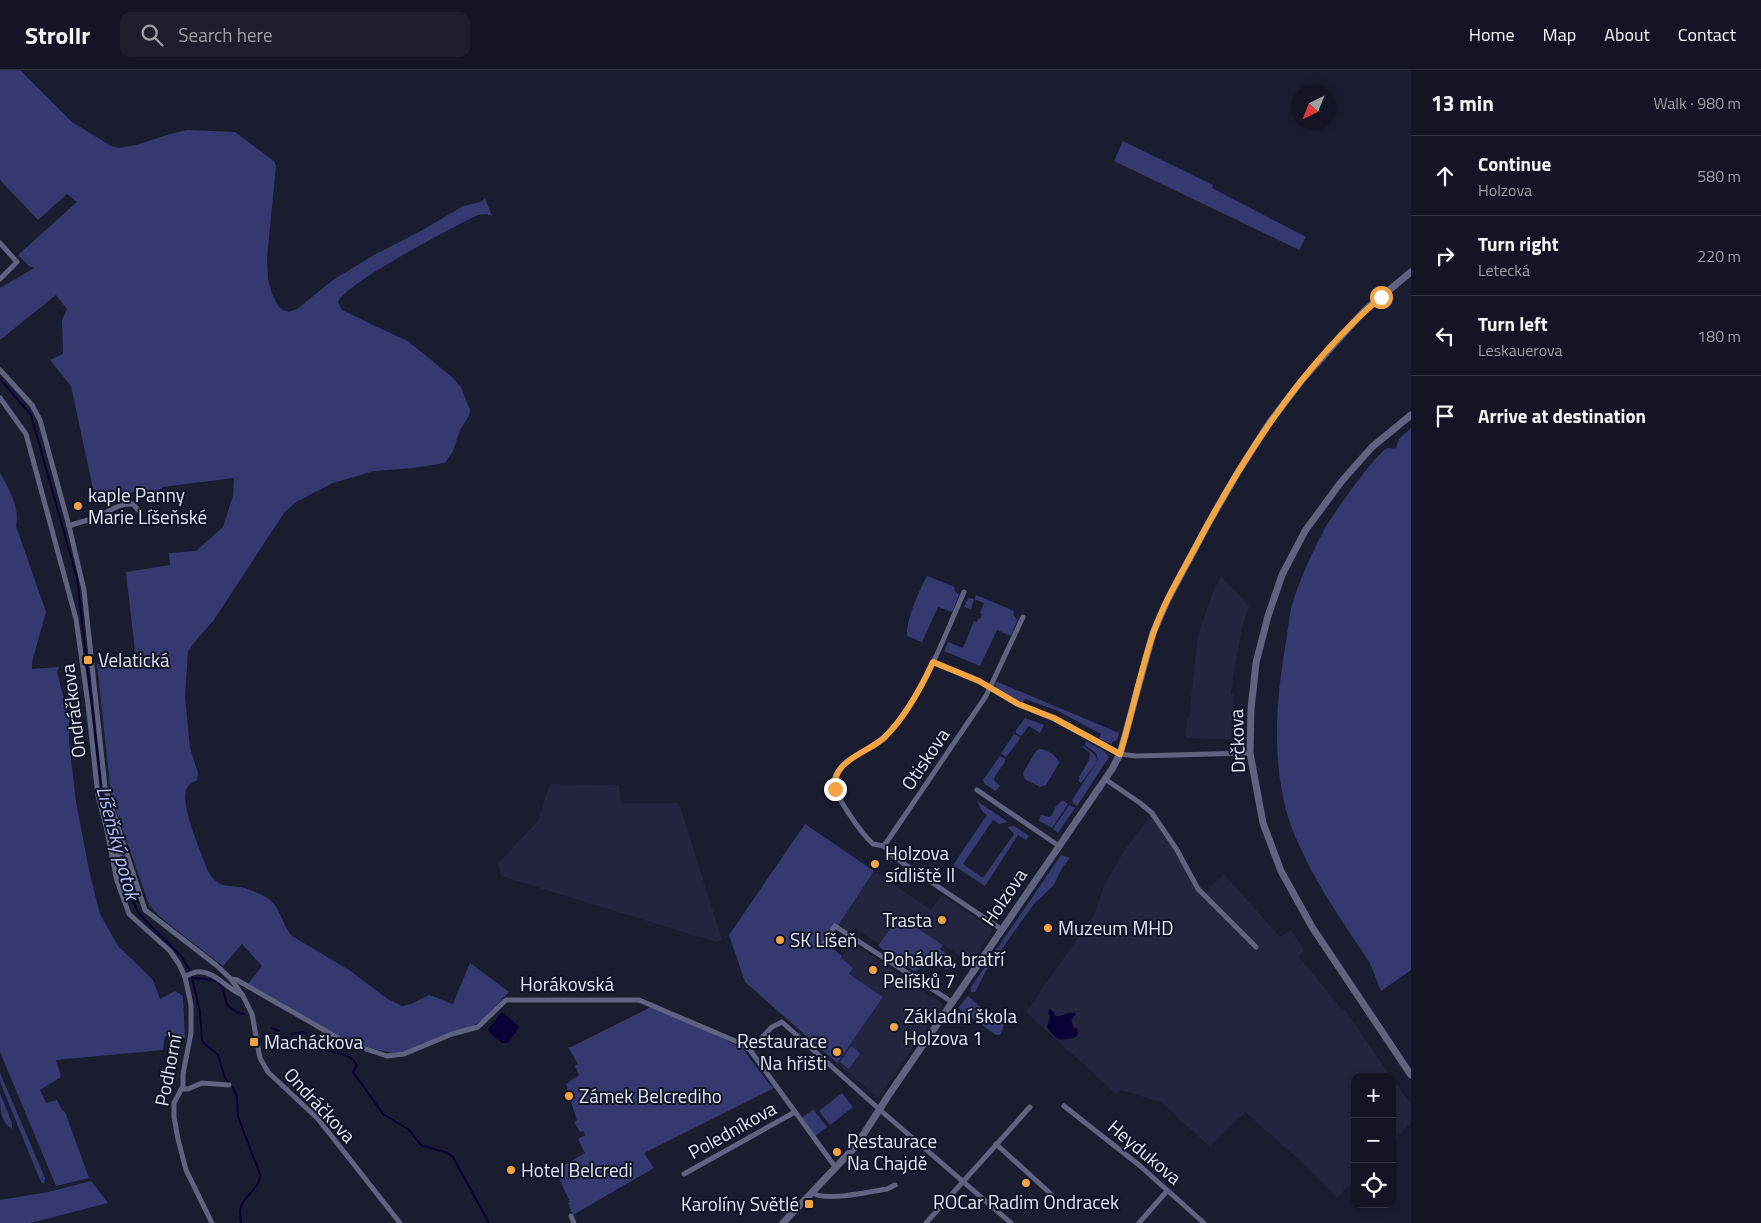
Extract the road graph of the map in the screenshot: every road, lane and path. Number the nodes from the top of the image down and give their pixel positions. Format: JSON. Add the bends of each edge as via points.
{"nodes":[{"id":1,"x":0,"y":243,"type":"edge"},
{"id":2,"x":1411,"y":272,"type":"edge"},
{"id":3,"x":0,"y":279,"type":"edge"},
{"id":4,"x":0,"y":370,"type":"edge"},
{"id":5,"x":0,"y":398,"type":"edge"},
{"id":6,"x":1411,"y":415,"type":"edge"},
{"id":7,"x":138,"y":510,"type":"dead end"},
{"id":8,"x":69,"y":526,"type":"junction"},
{"id":9,"x":964,"y":592,"type":"dead end"},
{"id":10,"x":1022,"y":617,"type":"dead end"},
{"id":11,"x":81,"y":618,"type":"junction"},
{"id":12,"x":933,"y":662,"type":"junction"},
{"id":13,"x":990,"y":688,"type":"junction"},
{"id":14,"x":1250,"y":753,"type":"junction"},
{"id":15,"x":1120,"y":754,"type":"junction"},
{"id":16,"x":1105,"y":779,"type":"junction"},
{"id":17,"x":977,"y":790,"type":"dead end"},
{"id":18,"x":884,"y":846,"type":"junction"},
{"id":19,"x":1059,"y":846,"type":"junction"},
{"id":20,"x":119,"y":855,"type":"junction"},
{"id":21,"x":1002,"y":929,"type":"junction"},
{"id":22,"x":824,"y":944,"type":"dead end"},
{"id":23,"x":1256,"y":947,"type":"dead end"},
{"id":24,"x":186,"y":976,"type":"junction"},
{"id":25,"x":232,"y":979,"type":"junction"},
{"id":26,"x":243,"y":996,"type":"junction"},
{"id":27,"x":952,"y":1002,"type":"junction"},
{"id":28,"x":750,"y":1050,"type":"junction"},
{"id":29,"x":1411,"y":1075,"type":"edge"},
{"id":30,"x":229,"y":1084,"type":"dead end"},
{"id":31,"x":182,"y":1089,"type":"junction"},
{"id":32,"x":1064,"y":1106,"type":"dead end"},
{"id":33,"x":1030,"y":1107,"type":"dead end"},
{"id":34,"x":879,"y":1109,"type":"junction"},
{"id":35,"x":795,"y":1112,"type":"junction"},
{"id":36,"x":996,"y":1144,"type":"junction"},
{"id":37,"x":836,"y":1168,"type":"junction"},
{"id":38,"x":684,"y":1174,"type":"dead end"},
{"id":39,"x":963,"y":1181,"type":"junction"},
{"id":40,"x":895,"y":1185,"type":"dead end"},
{"id":41,"x":1168,"y":1191,"type":"junction"},
{"id":42,"x":812,"y":1192,"type":"junction"},
{"id":43,"x":1052,"y":1195,"type":"dead end"},
{"id":44,"x":571,"y":1216,"type":"dead end"},
{"id":45,"x":787,"y":1222,"type":"edge"},
{"id":46,"x":212,"y":1223,"type":"edge"},
{"id":47,"x":400,"y":1223,"type":"edge"},
{"id":48,"x":574,"y":1223,"type":"edge"},
{"id":49,"x":926,"y":1223,"type":"edge"},
{"id":50,"x":1011,"y":1223,"type":"edge"},
{"id":51,"x":1138,"y":1223,"type":"edge"},
{"id":52,"x":1204,"y":1223,"type":"edge"}],
"edges":[{"from":1,"to":3,"type":"street","via":[[17,262]]},
{"from":2,"to":15,"type":"street","name":"Holzova","via":[[1364,311],[1308,372],[1238,472],[1168,598],[1153,633]]},
{"from":4,"to":8,"type":"street","name":"Ondráčkova","via":[[32,405],[40,420]]},
{"from":5,"to":11,"type":"street","name":"Ondráčkova","via":[[26,434]]},
{"from":6,"to":14,"type":"street","name":"Drčkova","via":[[1372,447],[1341,482],[1305,531],[1282,575],[1256,663]]},
{"from":7,"to":8,"type":"street","via":[[133,504],[126,504]]},
{"from":8,"to":11,"type":"street","name":"Ondráčkova","via":[[84,590]]},
{"from":9,"to":12,"type":"street"},
{"from":10,"to":13,"type":"street","name":"Otiskova"},
{"from":11,"to":20,"type":"street","name":"Ondráčkova","via":[[105,787]]},
{"from":11,"to":20,"type":"street","name":"Ondráčkova","via":[[98,796]]},
{"from":12,"to":13,"type":"street"},
{"from":12,"to":18,"type":"street","via":[[890,731],[873,747],[843,764],[836,775],[834,783],[838,795],[875,845]]},
{"from":13,"to":15,"type":"street"},
{"from":13,"to":18,"type":"street","name":"Otiskova"},
{"from":14,"to":15,"type":"street"},
{"from":14,"to":29,"type":"street","name":"Drčkova","via":[[1263,823],[1281,871],[1312,927]]},
{"from":15,"to":16,"type":"street","name":"Holzova"},
{"from":16,"to":19,"type":"street","name":"Holzova"},
{"from":16,"to":23,"type":"street","via":[[1152,813],[1198,889]]},
{"from":17,"to":19,"type":"street"},
{"from":18,"to":21,"type":"street","via":[[894,857]]},
{"from":19,"to":21,"type":"street","name":"Holzova"},
{"from":20,"to":24,"type":"street","name":"Ondráčkova","via":[[117,881],[128,913],[170,951]]},
{"from":20,"to":25,"type":"street","name":"Ondráčkova","via":[[145,910]]},
{"from":21,"to":27,"type":"street","name":"Holzova"},
{"from":22,"to":27,"type":"street","via":[[835,926]]},
{"from":24,"to":26,"type":"street","via":[[195,972],[213,976]]},
{"from":24,"to":31,"type":"street","name":"Podhorní","via":[[192,1026]]},
{"from":25,"to":26,"type":"street","name":"Ondráčkova"},
{"from":25,"to":28,"type":"street","name":"Horákovská","via":[[346,1042],[387,1056],[404,1054],[478,1026],[511,999],[639,1000]]},
{"from":26,"to":47,"type":"street","name":"Ondráčkova","via":[[252,1014],[260,1058],[268,1072],[317,1118]]},
{"from":27,"to":34,"type":"street","name":"Holzova"},
{"from":28,"to":34,"type":"street","via":[[772,1027],[782,1022]]},
{"from":28,"to":35,"type":"street","name":"Horákovská"},
{"from":30,"to":31,"type":"street","via":[[202,1083]]},
{"from":31,"to":46,"type":"street","name":"Podhorní","via":[[174,1107],[178,1139],[188,1173]]},
{"from":32,"to":41,"type":"street","name":"Heydukova"},
{"from":33,"to":36,"type":"street"},
{"from":34,"to":37,"type":"street","name":"Holzova","via":[[856,1146]]},
{"from":34,"to":39,"type":"street"},
{"from":35,"to":37,"type":"street","name":"Horákovská"},
{"from":35,"to":38,"type":"street","name":"Poledníkova"},
{"from":36,"to":39,"type":"street"},
{"from":36,"to":43,"type":"street"},
{"from":37,"to":42,"type":"street","name":"Holzova"},
{"from":39,"to":49,"type":"street"},
{"from":39,"to":50,"type":"street"},
{"from":40,"to":42,"type":"street","via":[[827,1197],[816,1196]]},
{"from":41,"to":51,"type":"street"},
{"from":41,"to":52,"type":"street","name":"Heydukova"},
{"from":42,"to":45,"type":"street","name":"Holzova"},
{"from":44,"to":48,"type":"street"}]}
